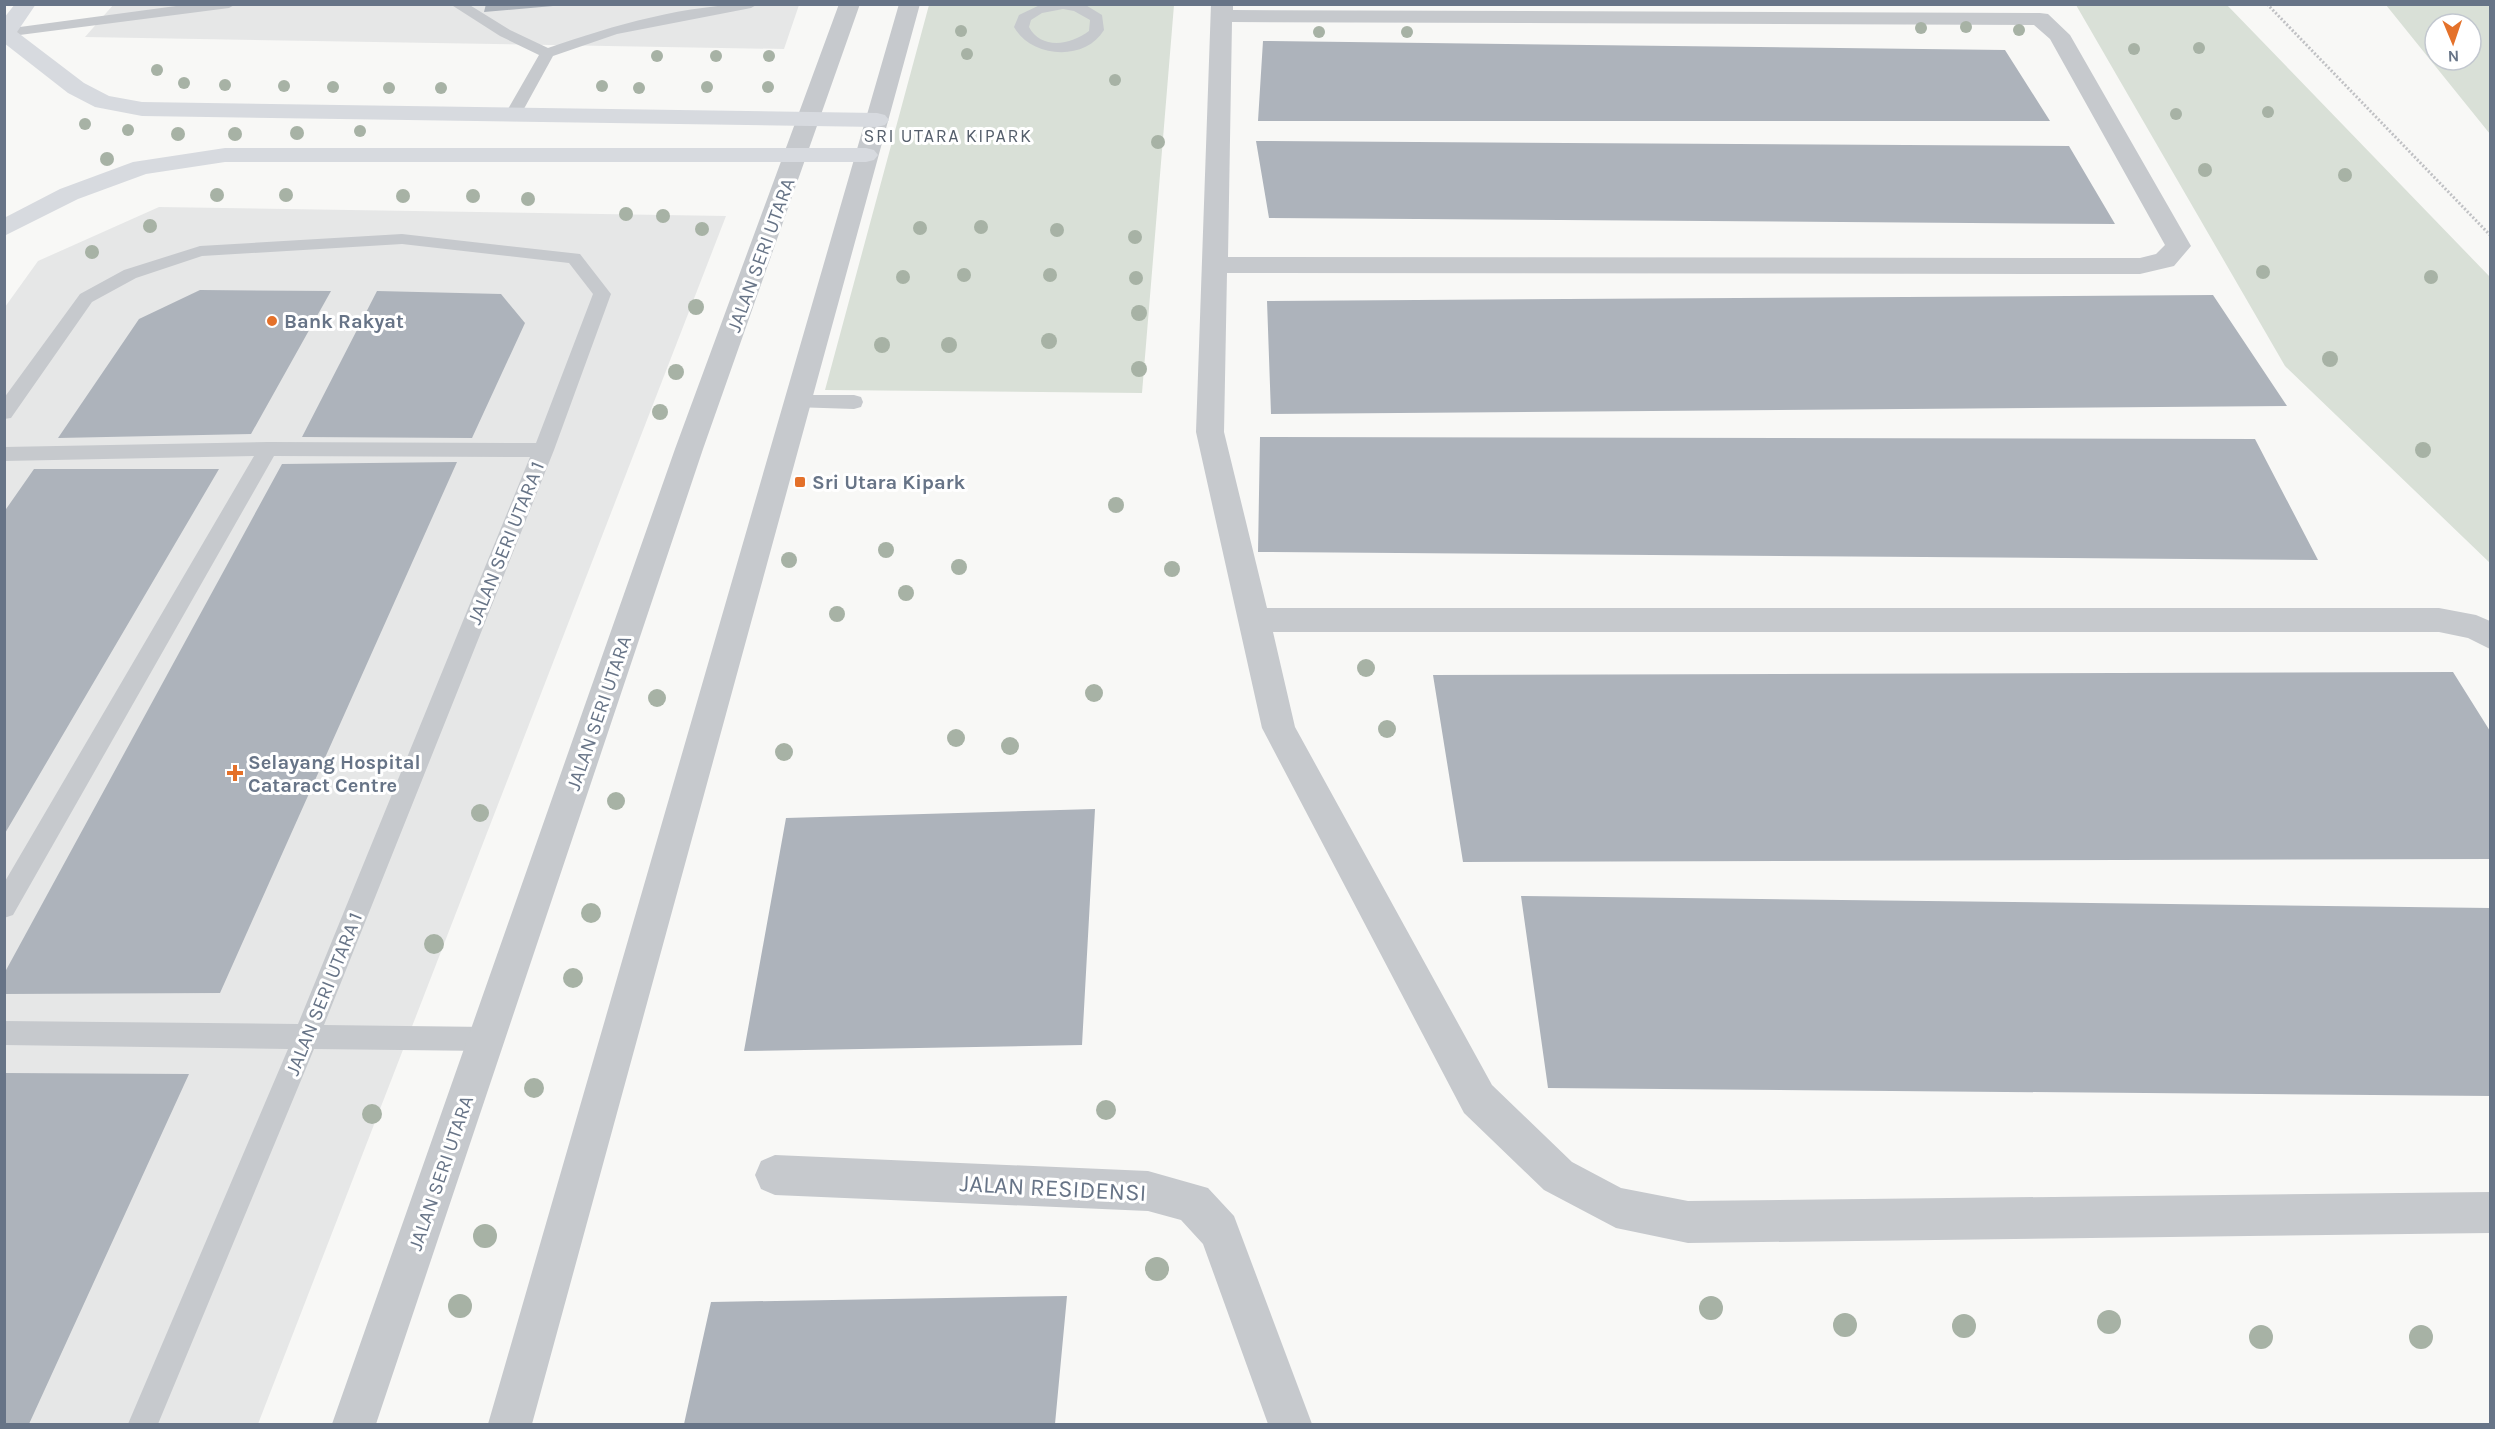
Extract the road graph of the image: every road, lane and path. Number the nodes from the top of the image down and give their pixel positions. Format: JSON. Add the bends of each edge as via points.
{"nodes":[{"id":1,"x":26,"y":4,"type":"edge"},
{"id":2,"x":229,"y":4,"type":"edge"},
{"id":3,"x":457,"y":4,"type":"edge"},
{"id":4,"x":751,"y":4,"type":"edge"},
{"id":5,"x":850,"y":4,"type":"edge"},
{"id":6,"x":910,"y":4,"type":"edge"},
{"id":7,"x":2267,"y":4,"type":"edge"},
{"id":8,"x":1063,"y":5,"type":"edge"},
{"id":9,"x":144,"y":10,"type":"edge"},
{"id":10,"x":1222,"y":10,"type":"edge"},
{"id":11,"x":5,"y":33,"type":"edge"},
{"id":12,"x":547,"y":53,"type":"junction"},
{"id":13,"x":512,"y":116,"type":"junction"},
{"id":14,"x":810,"y":118,"type":"junction"},
{"id":15,"x":877,"y":120,"type":"junction"},
{"id":16,"x":798,"y":154,"type":"junction"},
{"id":17,"x":867,"y":155,"type":"junction"},
{"id":18,"x":4,"y":228,"type":"edge"},
{"id":19,"x":2490,"y":235,"type":"edge"},
{"id":20,"x":1215,"y":265,"type":"junction"},
{"id":21,"x":800,"y":402,"type":"junction"},
{"id":22,"x":854,"y":402,"type":"dead end"},
{"id":23,"x":4,"y":413,"type":"edge"},
{"id":24,"x":268,"y":449,"type":"junction"},
{"id":25,"x":544,"y":450,"type":"junction"},
{"id":26,"x":4,"y":454,"type":"edge"},
{"id":27,"x":1254,"y":620,"type":"junction"},
{"id":28,"x":2490,"y":638,"type":"edge"},
{"id":29,"x":4,"y":907,"type":"edge"},
{"id":30,"x":4,"y":1033,"type":"edge"},
{"id":31,"x":308,"y":1036,"type":"junction"},
{"id":32,"x":488,"y":1039,"type":"junction"},
{"id":33,"x":775,"y":1175,"type":"dead end"},
{"id":34,"x":2490,"y":1213,"type":"edge"},
{"id":35,"x":143,"y":1425,"type":"edge"},
{"id":36,"x":354,"y":1425,"type":"edge"},
{"id":37,"x":510,"y":1425,"type":"edge"},
{"id":38,"x":1290,"y":1425,"type":"edge"}],
"edges":[{"from":1,"to":11,"type":"highway"},
{"from":2,"to":9,"type":"lane"},
{"from":3,"to":12,"type":"lane"},
{"from":4,"to":12,"type":"lane","via":[[614,30]]},
{"from":5,"to":14,"type":"street","name":"JALAN SERI UTARA"},
{"from":6,"to":15,"type":"street"},
{"from":7,"to":19,"type":"path"},
{"from":8,"to":8,"type":"lane","via":[[1078,7],[1097,18],[1094,34],[1084,41],[1055,47],[1040,45],[1021,33],[1020,25],[1035,10]]},
{"from":9,"to":11,"type":"lane"},
{"from":10,"to":20,"type":"street"},
{"from":10,"to":20,"type":"street","via":[[2040,19],[2059,35],[2178,246],[2164,260],[2140,266]]},
{"from":11,"to":13,"type":"highway","via":[[76,88],[103,102],[142,109]]},
{"from":12,"to":13,"type":"lane"},
{"from":13,"to":14,"type":"highway"},
{"from":14,"to":15,"type":"highway"},
{"from":14,"to":16,"type":"street","name":"JALAN SERI UTARA"},
{"from":15,"to":17,"type":"street"},
{"from":16,"to":17,"type":"highway"},
{"from":16,"to":18,"type":"highway","via":[[225,155],[141,167],[69,194]]},
{"from":16,"to":32,"type":"street","name":"JALAN SERI UTARA","via":[[689,449]]},
{"from":17,"to":21,"type":"street"},
{"from":20,"to":27,"type":"street","via":[[1209,432]]},
{"from":21,"to":22,"type":"lane"},
{"from":21,"to":37,"type":"street"},
{"from":23,"to":25,"type":"lane","name":"JALAN SERI UTARA 1","via":[[86,298],[130,274],[200,251],[402,239],[574,258],[603,294]]},
{"from":24,"to":25,"type":"lane"},
{"from":24,"to":26,"type":"lane"},
{"from":24,"to":29,"type":"lane"},
{"from":25,"to":31,"type":"lane","name":"JALAN SERI UTARA 1"},
{"from":27,"to":28,"type":"street","via":[[2439,620],[2476,627]]},
{"from":27,"to":34,"type":"street","via":[[1279,728],[1478,1099],[1558,1176],[1616,1207],[1688,1222]]},
{"from":30,"to":31,"type":"lane"},
{"from":31,"to":32,"type":"lane"},
{"from":31,"to":35,"type":"lane","name":"JALAN SERI UTARA 1"},
{"from":32,"to":36,"type":"street","name":"JALAN SERI UTARA"},
{"from":33,"to":38,"type":"street","name":"JALAN RESIDENSI","via":[[1148,1191],[1194,1203],[1219,1231]]}]}
